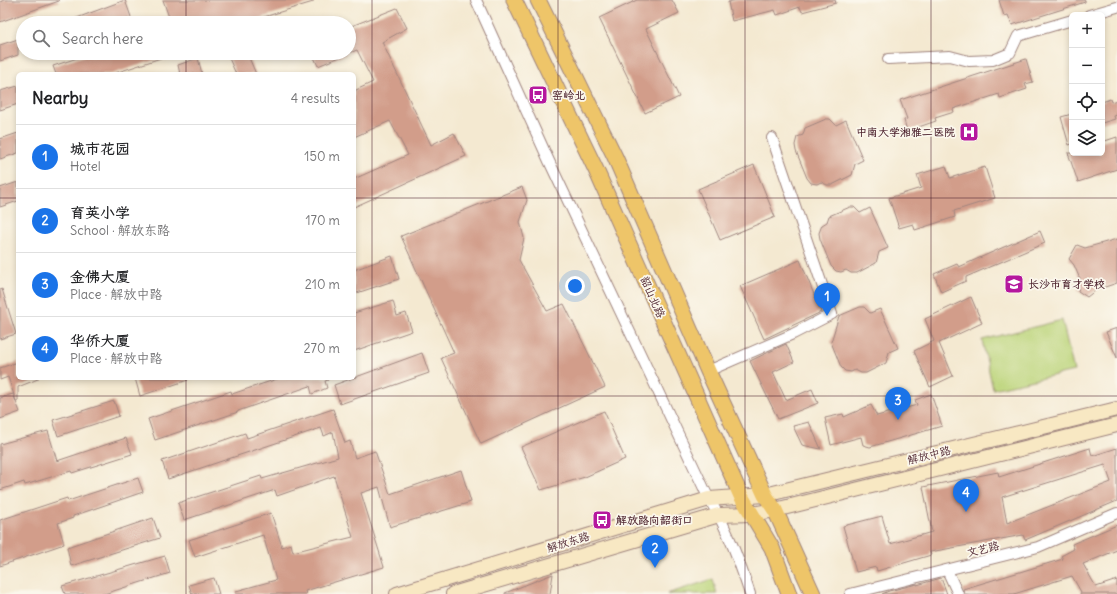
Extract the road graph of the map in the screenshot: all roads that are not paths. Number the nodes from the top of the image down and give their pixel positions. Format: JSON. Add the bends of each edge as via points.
{"nodes":[{"id":1,"x":476,"y":0,"type":"edge"},
{"id":2,"x":514,"y":0,"type":"edge"},
{"id":3,"x":538,"y":0,"type":"edge"},
{"id":4,"x":1117,"y":7,"type":"edge"},
{"id":5,"x":1100,"y":12,"type":"edge"},
{"id":6,"x":1069,"y":21,"type":"edge"},
{"id":7,"x":888,"y":59,"type":"dead end"},
{"id":8,"x":772,"y":138,"type":"dead end"},
{"id":9,"x":708,"y":371,"type":"junction"},
{"id":10,"x":1117,"y":409,"type":"edge"},
{"id":11,"x":1117,"y":425,"type":"edge"},
{"id":12,"x":765,"y":494,"type":"junction"},
{"id":13,"x":741,"y":496,"type":"junction"},
{"id":14,"x":709,"y":499,"type":"junction"},
{"id":15,"x":775,"y":510,"type":"junction"},
{"id":16,"x":1117,"y":513,"type":"edge"},
{"id":17,"x":752,"y":514,"type":"junction"},
{"id":18,"x":719,"y":515,"type":"junction"},
{"id":19,"x":947,"y":570,"type":"junction"},
{"id":20,"x":397,"y":594,"type":"edge"},
{"id":21,"x":453,"y":594,"type":"edge"},
{"id":22,"x":750,"y":594,"type":"edge"},
{"id":23,"x":789,"y":594,"type":"edge"},
{"id":24,"x":813,"y":594,"type":"edge"},
{"id":25,"x":850,"y":594,"type":"edge"},
{"id":26,"x":958,"y":594,"type":"edge"}],
"edges":[{"from":1,"to":14,"type":"street"},
{"from":2,"to":13,"type":"main road","name":"韶山北路","via":[[596,170]]},
{"from":3,"to":9,"type":"main road","name":"韶山北路","via":[[615,157]]},
{"from":4,"to":5,"type":"street"},
{"from":6,"to":7,"type":"street","via":[[1018,36],[1010,53],[993,60],[969,61],[950,56]]},
{"from":8,"to":9,"type":"street","via":[[832,314]]},
{"from":9,"to":12,"type":"main road","name":"韶山北路"},
{"from":10,"to":12,"type":"main road","name":"解放中路"},
{"from":11,"to":15,"type":"main road","name":"解放中路"},
{"from":12,"to":13,"type":"main road","name":"解放中路"},
{"from":12,"to":15,"type":"main road","name":"韶山北路"},
{"from":13,"to":14,"type":"main road","name":"解放东路"},
{"from":13,"to":17,"type":"main road","name":"韶山北路"},
{"from":14,"to":18,"type":"street"},
{"from":14,"to":20,"type":"main road","name":"解放东路"},
{"from":15,"to":17,"type":"main road","name":"解放中路"},
{"from":15,"to":24,"type":"main road","name":"韶山北路"},
{"from":16,"to":19,"type":"street","name":"文艺路","via":[[1038,547]]},
{"from":17,"to":18,"type":"main road","name":"解放东路"},
{"from":17,"to":23,"type":"main road","name":"韶山北路","via":[[772,548]]},
{"from":18,"to":21,"type":"main road","name":"解放东路"},
{"from":18,"to":22,"type":"street"},
{"from":19,"to":25,"type":"street","name":"文艺路"},
{"from":19,"to":26,"type":"street"}]}
